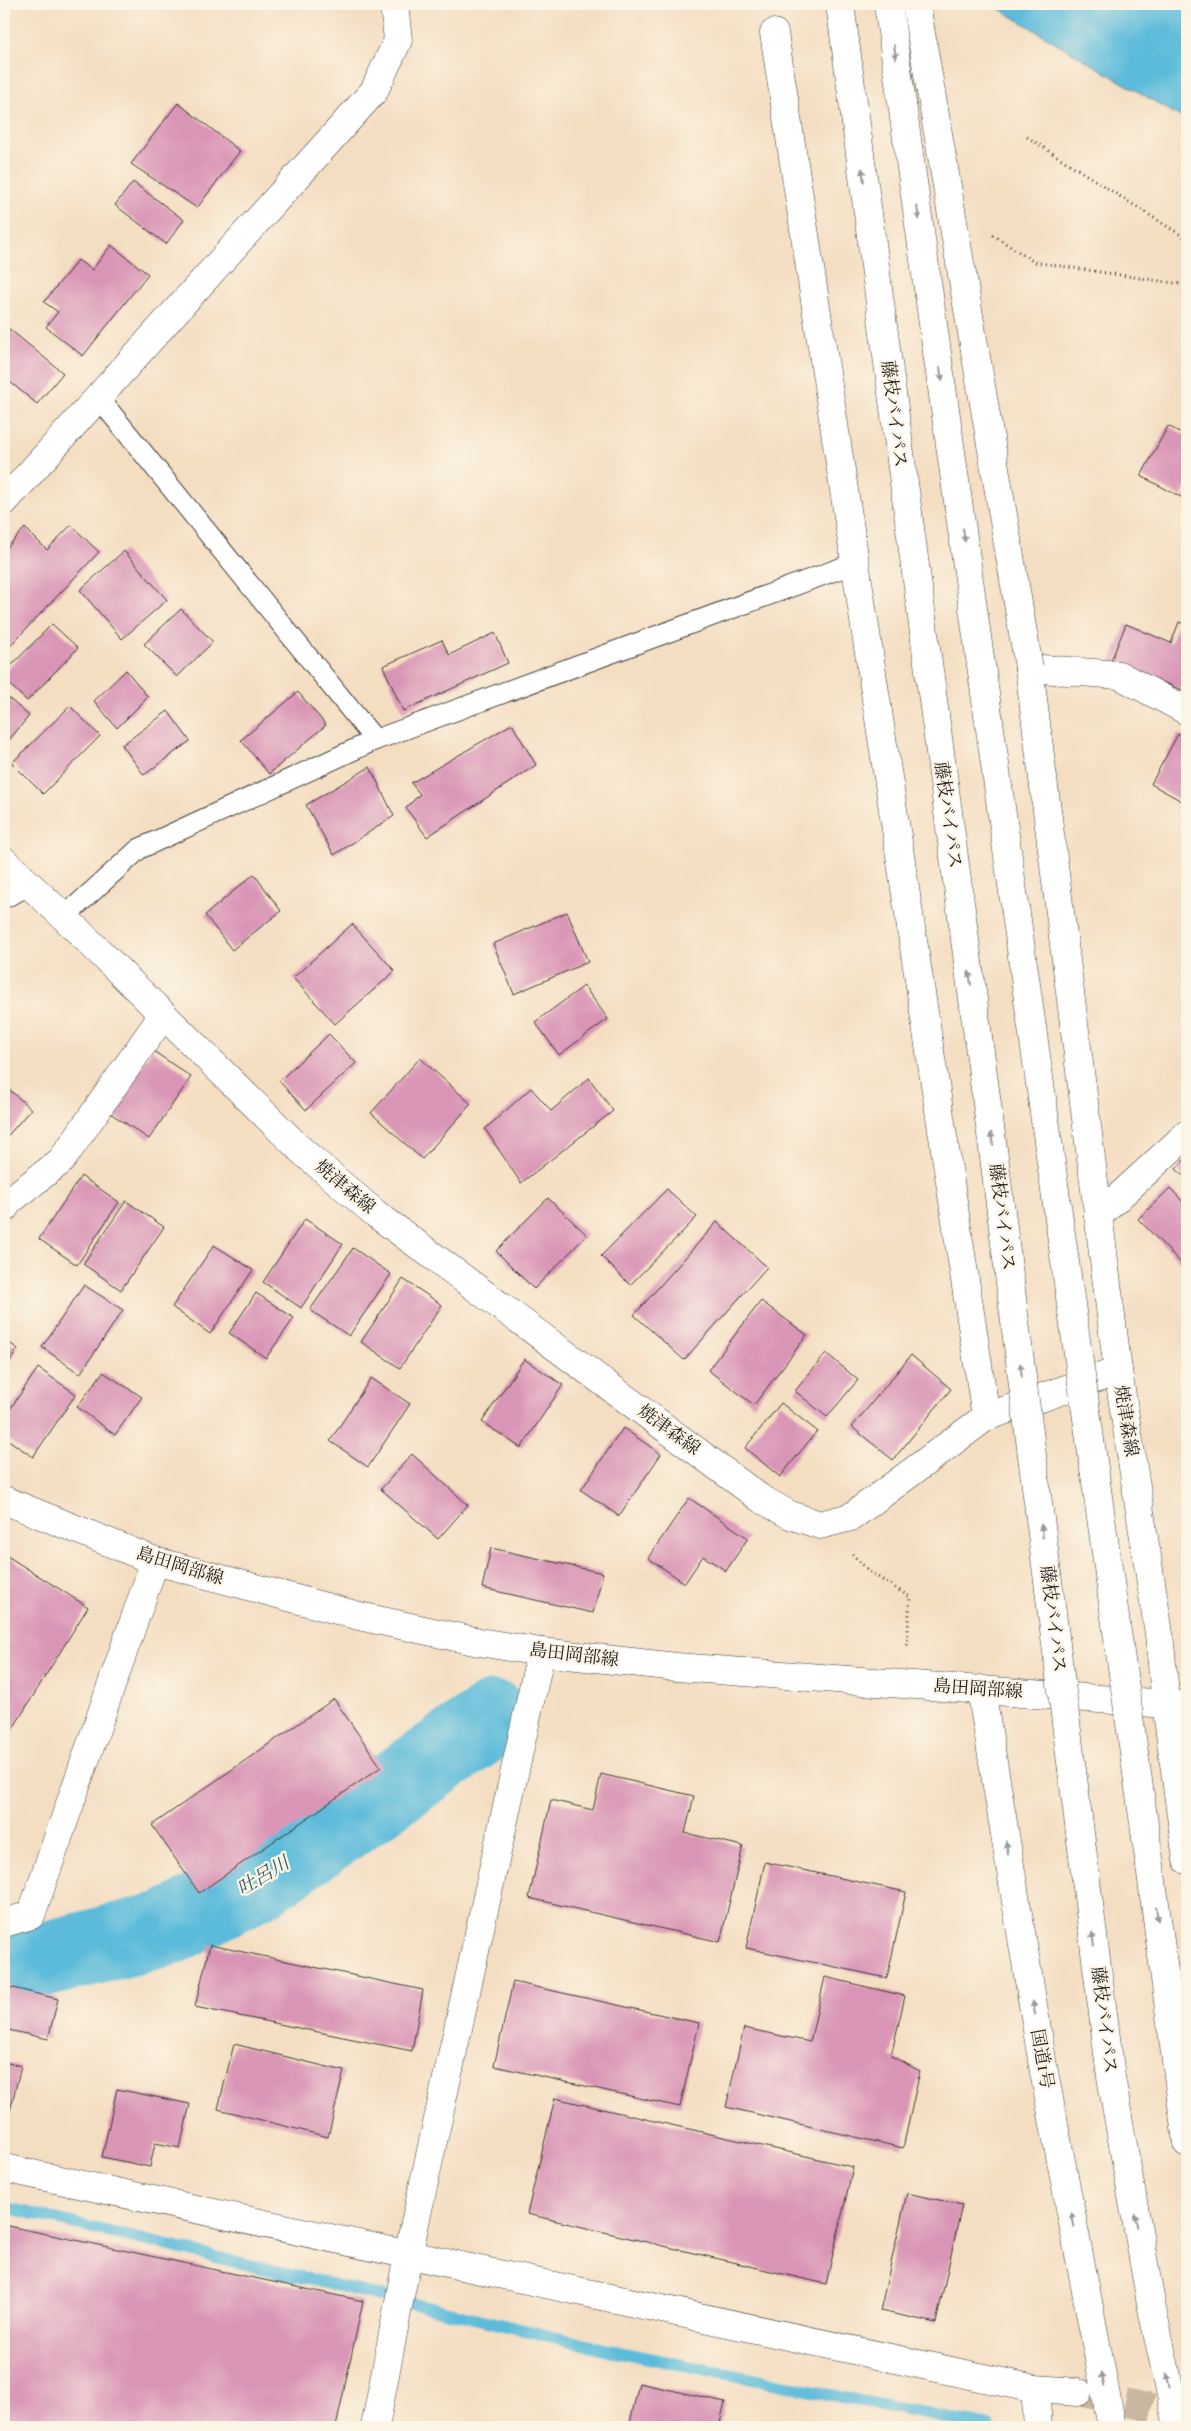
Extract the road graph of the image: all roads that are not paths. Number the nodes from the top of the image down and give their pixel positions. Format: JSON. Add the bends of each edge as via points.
{"nodes":[{"id":1,"x":394,"y":4,"type":"edge"},
{"id":2,"x":840,"y":4,"type":"edge"},
{"id":3,"x":888,"y":4,"type":"edge"},
{"id":4,"x":916,"y":4,"type":"edge"},
{"id":5,"x":774,"y":33,"type":"dead end"},
{"id":6,"x":98,"y":397,"type":"junction"},
{"id":7,"x":4,"y":502,"type":"edge"},
{"id":8,"x":855,"y":563,"type":"junction"},
{"id":9,"x":1029,"y":668,"type":"junction"},
{"id":10,"x":1187,"y":711,"type":"edge"},
{"id":11,"x":376,"y":740,"type":"junction"},
{"id":12,"x":4,"y":861,"type":"edge"},
{"id":13,"x":30,"y":885,"type":"junction"},
{"id":14,"x":4,"y":898,"type":"edge"},
{"id":15,"x":64,"y":917,"type":"junction"},
{"id":16,"x":163,"y":1015,"type":"junction"},
{"id":17,"x":1187,"y":1134,"type":"edge"},
{"id":18,"x":4,"y":1209,"type":"edge"},
{"id":19,"x":1098,"y":1216,"type":"junction"},
{"id":20,"x":1118,"y":1371,"type":"junction"},
{"id":21,"x":986,"y":1417,"type":"junction"},
{"id":22,"x":4,"y":1500,"type":"edge"},
{"id":23,"x":155,"y":1561,"type":"junction"},
{"id":24,"x":541,"y":1652,"type":"junction"},
{"id":25,"x":980,"y":1689,"type":"junction"},
{"id":26,"x":1176,"y":1704,"type":"edge"},
{"id":27,"x":1187,"y":1860,"type":"edge"},
{"id":28,"x":4,"y":1923,"type":"edge"},
{"id":29,"x":1187,"y":2143,"type":"edge"},
{"id":30,"x":4,"y":2168,"type":"edge"},
{"id":31,"x":408,"y":2255,"type":"junction"},
{"id":32,"x":1035,"y":2389,"type":"junction"},
{"id":33,"x":1078,"y":2392,"type":"tunnel mouth"},
{"id":34,"x":375,"y":2427,"type":"edge"},
{"id":35,"x":1038,"y":2427,"type":"edge"},
{"id":36,"x":1112,"y":2427,"type":"edge"},
{"id":37,"x":1178,"y":2427,"type":"edge"}],
"edges":[{"from":1,"to":6,"type":"main road","via":[[398,40],[374,91]]},
{"from":37,"to":2,"type":"main road","name":"藤枝バイパス","one_way":true,"bridge":true,"via":[[1152,2308],[1111,2077],[993,1149]]},
{"from":3,"to":29,"type":"main road","one_way":true,"bridge":true},
{"from":4,"to":9,"type":"main road","bridge":true},
{"from":5,"to":8,"type":"main road"},
{"from":6,"to":7,"type":"main road"},
{"from":6,"to":11,"type":"lane"},
{"from":8,"to":11,"type":"lane"},
{"from":8,"to":21,"type":"main road"},
{"from":9,"to":10,"type":"main road","via":[[1119,675]]},
{"from":9,"to":19,"type":"main road"},
{"from":11,"to":15,"type":"lane","via":[[139,850]]},
{"from":12,"to":13,"type":"main road","name":"焼津森線"},
{"from":13,"to":14,"type":"lane"},
{"from":13,"to":15,"type":"main road","name":"焼津森線"},
{"from":15,"to":16,"type":"main road","name":"焼津森線"},
{"from":16,"to":18,"type":"main road","via":[[61,1161],[8,1202]]},
{"from":16,"to":21,"type":"main road","name":"焼津森線","via":[[302,1151],[376,1214],[760,1498],[790,1515],[820,1525],[852,1517]]},
{"from":17,"to":19,"type":"main road"},
{"from":19,"to":20,"type":"main road"},
{"from":20,"to":21,"type":"main road","name":"焼津森線"},
{"from":20,"to":26,"type":"main road","name":"焼津森線","via":[[1159,1634]]},
{"from":22,"to":23,"type":"main road","name":"島田岡部線"},
{"from":23,"to":24,"type":"main road","name":"島田岡部線","via":[[359,1616]]},
{"from":23,"to":28,"type":"main road","via":[[31,1915]]},
{"from":24,"to":25,"type":"main road","name":"島田岡部線","via":[[677,1667]]},
{"from":24,"to":31,"type":"main road"},
{"from":25,"to":26,"type":"main road","name":"島田岡部線"},
{"from":36,"to":25,"type":"main road","name":"国道1号","one_way":true,"via":[[1043,2062]]},
{"from":26,"to":27,"type":"main road"},
{"from":30,"to":31,"type":"main road"},
{"from":31,"to":32,"type":"main road"},
{"from":31,"to":34,"type":"main road"},
{"from":32,"to":33,"type":"main road"},
{"from":32,"to":35,"type":"main road"}]}
